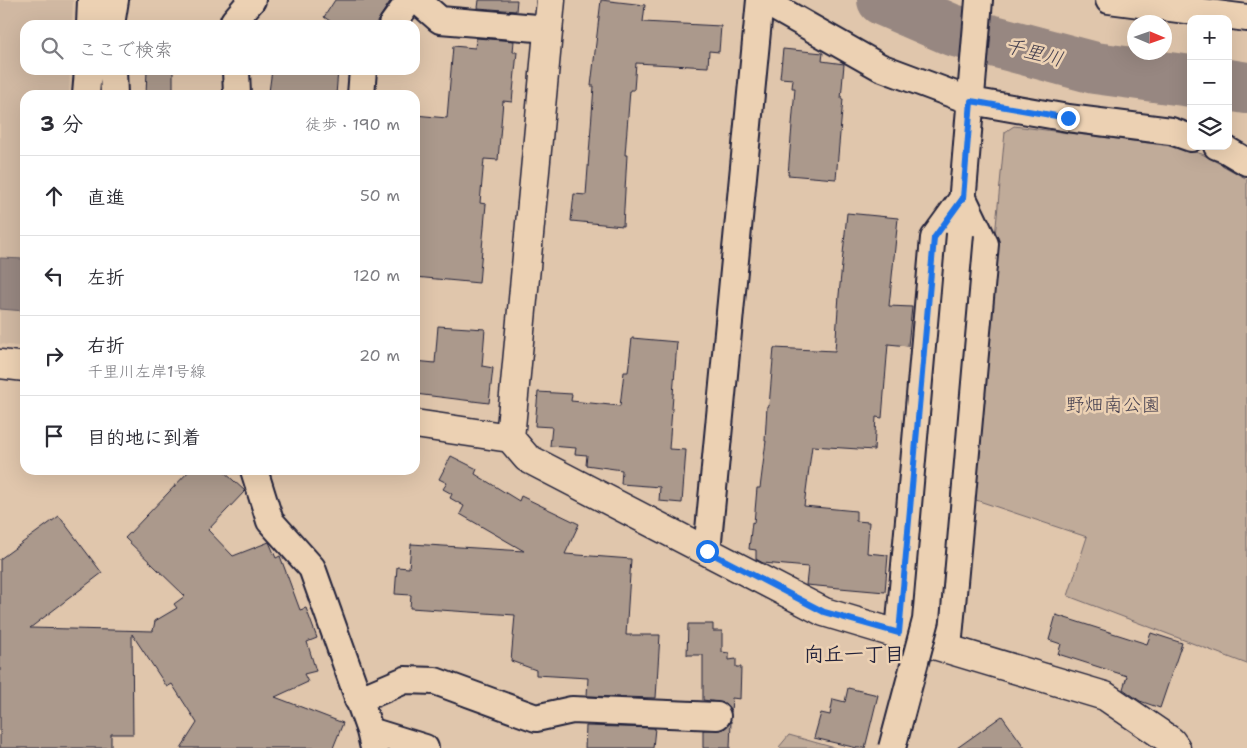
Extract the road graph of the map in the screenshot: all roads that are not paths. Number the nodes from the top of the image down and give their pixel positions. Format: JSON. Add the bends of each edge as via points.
{"nodes":[{"id":1,"x":91,"y":0,"type":"edge"},
{"id":2,"x":115,"y":0,"type":"edge"},
{"id":3,"x":252,"y":0,"type":"edge"},
{"id":4,"x":410,"y":0,"type":"edge"},
{"id":5,"x":417,"y":0,"type":"edge"},
{"id":6,"x":551,"y":0,"type":"edge"},
{"id":7,"x":761,"y":0,"type":"edge"},
{"id":8,"x":979,"y":0,"type":"edge"},
{"id":9,"x":1109,"y":0,"type":"edge"},
{"id":10,"x":1247,"y":18,"type":"edge"},
{"id":11,"x":90,"y":20,"type":"edge"},
{"id":12,"x":112,"y":20,"type":"edge"},
{"id":13,"x":235,"y":20,"type":"edge"},
{"id":14,"x":396,"y":20,"type":"edge"},
{"id":15,"x":549,"y":29,"type":"junction"},
{"id":16,"x":88,"y":75,"type":"edge"},
{"id":17,"x":113,"y":75,"type":"edge"},
{"id":18,"x":236,"y":75,"type":"edge"},
{"id":19,"x":363,"y":75,"type":"edge"},
{"id":20,"x":86,"y":90,"type":"edge"},
{"id":21,"x":114,"y":90,"type":"edge"},
{"id":22,"x":237,"y":90,"type":"edge"},
{"id":23,"x":362,"y":90,"type":"edge"},
{"id":24,"x":972,"y":93,"type":"junction"},
{"id":25,"x":1187,"y":137,"type":"edge"},
{"id":26,"x":1227,"y":150,"type":"edge"},
{"id":27,"x":1247,"y":162,"type":"edge"},
{"id":28,"x":963,"y":198,"type":"junction"},
{"id":29,"x":0,"y":364,"type":"edge"},
{"id":30,"x":20,"y":366,"type":"edge"},
{"id":31,"x":420,"y":425,"type":"edge"},
{"id":32,"x":510,"y":438,"type":"junction"},
{"id":33,"x":256,"y":475,"type":"edge"},
{"id":34,"x":707,"y":551,"type":"junction"},
{"id":35,"x":899,"y":633,"type":"junction"},
{"id":36,"x":948,"y":648,"type":"junction"},
{"id":37,"x":358,"y":700,"type":"junction"},
{"id":38,"x":717,"y":716,"type":"dead end"},
{"id":39,"x":372,"y":740,"type":"edge"},
{"id":40,"x":425,"y":748,"type":"edge"},
{"id":41,"x":892,"y":748,"type":"edge"},
{"id":42,"x":1176,"y":748,"type":"edge"}],
"edges":[{"from":1,"to":11,"type":"street"},
{"from":2,"to":12,"type":"street"},
{"from":3,"to":13,"type":"street"},
{"from":4,"to":14,"type":"street"},
{"from":5,"to":15,"type":"street","via":[[440,20]]},
{"from":6,"to":15,"type":"street"},
{"from":7,"to":24,"type":"street","via":[[880,67]]},
{"from":7,"to":34,"type":"street"},
{"from":8,"to":24,"type":"street"},
{"from":9,"to":10,"type":"street"},
{"from":15,"to":32,"type":"street"},
{"from":16,"to":20,"type":"street"},
{"from":17,"to":21,"type":"street"},
{"from":18,"to":22,"type":"street"},
{"from":19,"to":23,"type":"street"},
{"from":24,"to":25,"type":"street","via":[[1068,118],[1170,131]]},
{"from":24,"to":28,"type":"street"},
{"from":26,"to":27,"type":"street"},
{"from":28,"to":35,"type":"street","via":[[934,238]]},
{"from":28,"to":36,"type":"street","via":[[985,244]]},
{"from":28,"to":41,"type":"street","bridge":true,"via":[[926,620]]},
{"from":29,"to":30,"type":"street"},
{"from":31,"to":32,"type":"street"},
{"from":32,"to":34,"type":"street","via":[[527,458]]},
{"from":33,"to":37,"type":"street","via":[[270,521],[312,568]]},
{"from":34,"to":35,"type":"street","via":[[824,612]]},
{"from":35,"to":36,"type":"street"},
{"from":36,"to":42,"type":"street","via":[[1105,696],[1171,741]]},
{"from":37,"to":38,"type":"street","via":[[405,680],[435,681],[536,718],[572,710]]},
{"from":37,"to":39,"type":"street"},
{"from":39,"to":40,"type":"street"}]}
